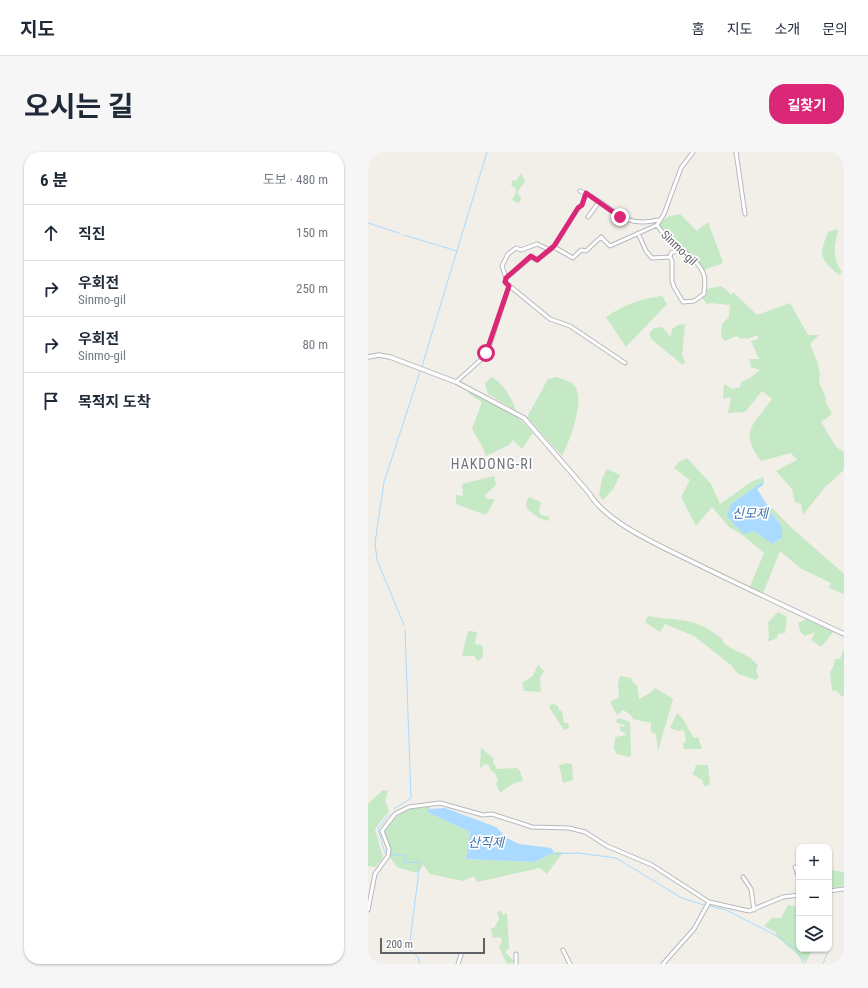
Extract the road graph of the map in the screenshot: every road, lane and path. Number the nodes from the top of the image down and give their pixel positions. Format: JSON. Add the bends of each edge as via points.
{"nodes":[{"id":1,"x":693,"y":152,"type":"edge"},
{"id":2,"x":736,"y":152,"type":"edge"},
{"id":3,"x":580,"y":191,"type":"dead end"},
{"id":4,"x":586,"y":193,"type":"junction"},
{"id":5,"x":599,"y":202,"type":"junction"},
{"id":6,"x":744,"y":214,"type":"dead end"},
{"id":7,"x":588,"y":218,"type":"dead end"},
{"id":8,"x":658,"y":220,"type":"junction"},
{"id":9,"x":657,"y":224,"type":"junction"},
{"id":10,"x":638,"y":233,"type":"junction"},
{"id":11,"x":554,"y":246,"type":"junction"},
{"id":12,"x":680,"y":249,"type":"junction"},
{"id":13,"x":550,"y":250,"type":"junction"},
{"id":14,"x":670,"y":256,"type":"junction"},
{"id":15,"x":506,"y":278,"type":"junction"},
{"id":16,"x":509,"y":286,"type":"junction"},
{"id":17,"x":368,"y":357,"type":"edge"},
{"id":18,"x":625,"y":363,"type":"dead end"},
{"id":19,"x":456,"y":382,"type":"junction"},
{"id":20,"x":844,"y":634,"type":"edge"},
{"id":21,"x":795,"y":866,"type":"dead end"},
{"id":22,"x":796,"y":869,"type":"edge"},
{"id":23,"x":743,"y":877,"type":"dead end"},
{"id":24,"x":844,"y":889,"type":"edge"},
{"id":25,"x":832,"y":891,"type":"edge"},
{"id":26,"x":796,"y":895,"type":"edge"},
{"id":27,"x":709,"y":902,"type":"junction"},
{"id":28,"x":368,"y":910,"type":"edge"},
{"id":29,"x":754,"y":910,"type":"junction"},
{"id":30,"x":563,"y":950,"type":"dead end"},
{"id":31,"x":516,"y":954,"type":"dead end"},
{"id":32,"x":461,"y":955,"type":"dead end"},
{"id":33,"x":458,"y":964,"type":"edge"},
{"id":34,"x":516,"y":964,"type":"edge"},
{"id":35,"x":570,"y":964,"type":"edge"},
{"id":36,"x":663,"y":964,"type":"edge"}],
"edges":[{"from":1,"to":8,"type":"street","name":"Sinmo-gil","via":[[681,168],[664,214]]},
{"from":2,"to":6,"type":"street"},
{"from":3,"to":4,"type":"street","name":"Sinmo-gil"},
{"from":4,"to":5,"type":"street","name":"Sinmo-gil"},
{"from":4,"to":11,"type":"street","via":[[582,205]]},
{"from":5,"to":7,"type":"street"},
{"from":5,"to":8,"type":"street","name":"Sinmo-gil","via":[[620,217],[642,223]]},
{"from":8,"to":9,"type":"street","name":"Sinmo-gil"},
{"from":9,"to":10,"type":"street","name":"Sinmo-gil"},
{"from":9,"to":12,"type":"street","name":"Sinmo-gil","via":[[661,232]]},
{"from":10,"to":11,"type":"street","name":"Sinmo-gil","via":[[610,246],[600,237],[586,251],[581,250],[573,258]]},
{"from":10,"to":14,"type":"street","name":"Sinmo-gil","via":[[652,258]]},
{"from":11,"to":13,"type":"street"},
{"from":12,"to":14,"type":"street"},
{"from":12,"to":14,"type":"street","name":"Sinmo-gil","via":[[689,256],[704,276],[704,294],[700,298],[683,302],[672,281]]},
{"from":13,"to":15,"type":"street","via":[[537,260],[531,256]]},
{"from":13,"to":15,"type":"street","via":[[537,244],[521,250],[516,248],[508,254],[502,266]]},
{"from":15,"to":16,"type":"street","via":[[505,282]]},
{"from":16,"to":18,"type":"street","via":[[550,319],[570,326]]},
{"from":16,"to":19,"type":"street","via":[[485,356]]},
{"from":17,"to":19,"type":"street","via":[[390,357]]},
{"from":19,"to":20,"type":"street","via":[[524,418],[589,493],[595,504],[636,533]]},
{"from":21,"to":22,"type":"street"},
{"from":23,"to":29,"type":"street","via":[[751,889]]},
{"from":24,"to":25,"type":"street"},
{"from":26,"to":29,"type":"street","via":[[783,897]]},
{"from":27,"to":28,"type":"street","via":[[652,865],[607,846],[585,832],[569,828],[532,827],[492,814],[482,815],[440,803],[409,807],[395,814],[382,831],[389,850],[388,856],[375,874]]},
{"from":27,"to":29,"type":"street","via":[[749,912]]},
{"from":27,"to":36,"type":"street","via":[[694,930]]},
{"from":30,"to":35,"type":"street"},
{"from":31,"to":34,"type":"street"},
{"from":32,"to":33,"type":"street"}]}
